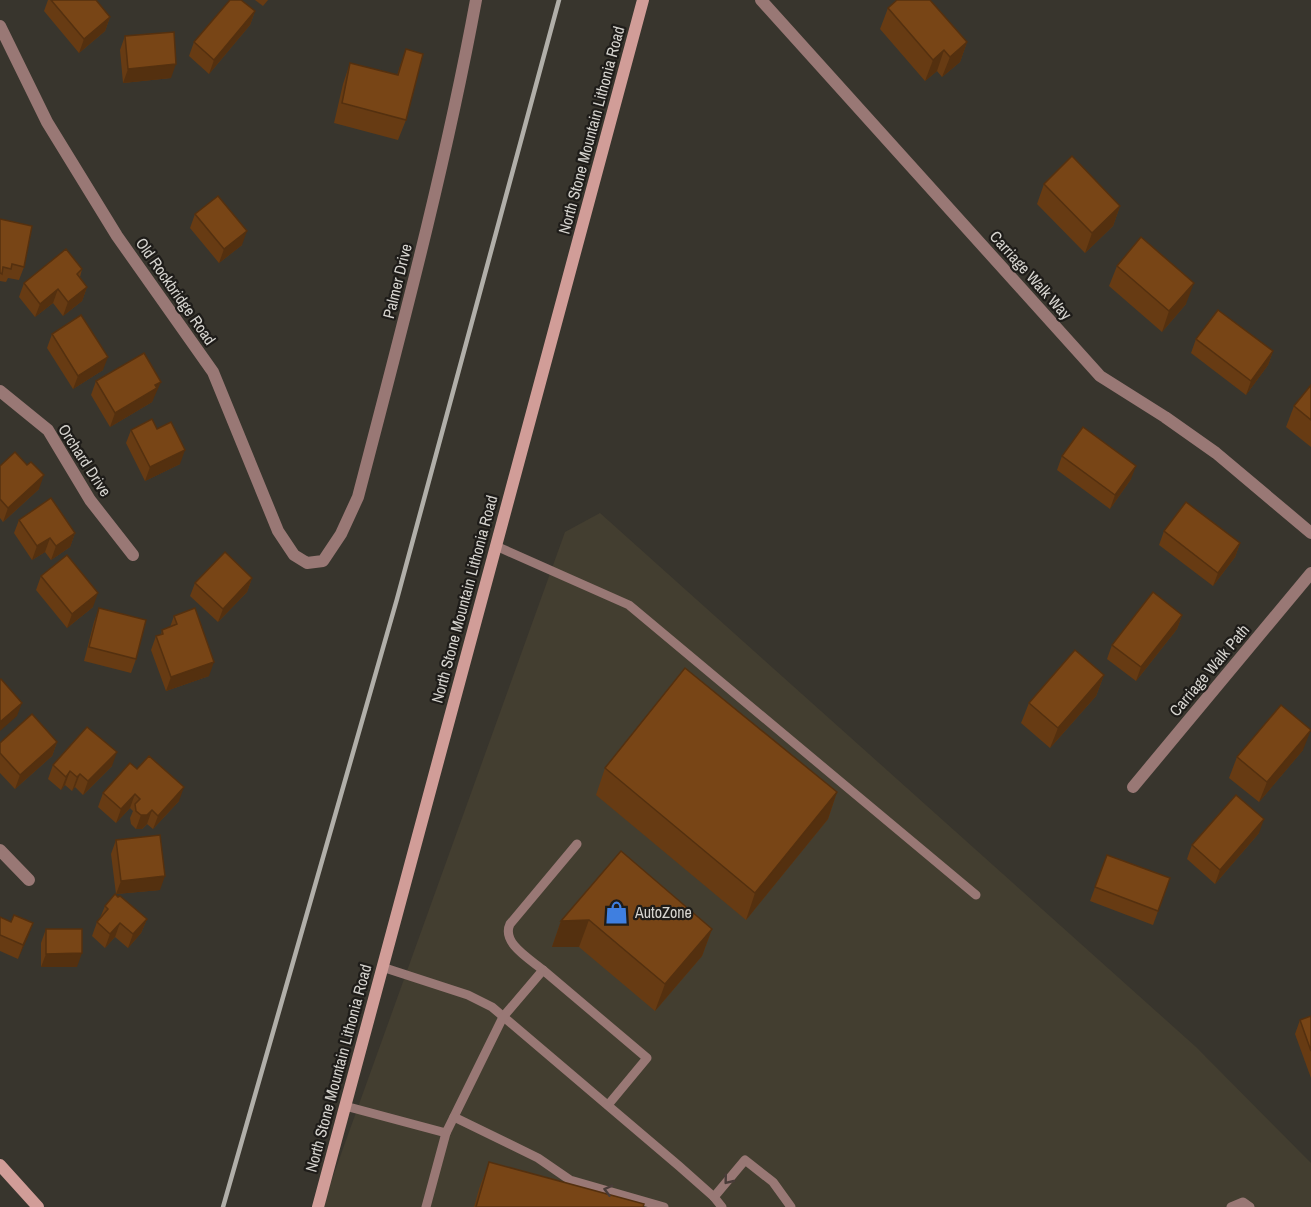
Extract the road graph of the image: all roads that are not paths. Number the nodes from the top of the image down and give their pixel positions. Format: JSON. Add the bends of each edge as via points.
{"nodes":[{"id":1,"x":476,"y":0,"type":"edge"},
{"id":2,"x":643,"y":0,"type":"edge"},
{"id":3,"x":761,"y":0,"type":"edge"},
{"id":4,"x":0,"y":27,"type":"edge"},
{"id":5,"x":0,"y":391,"type":"edge"},
{"id":6,"x":1311,"y":533,"type":"edge"},
{"id":7,"x":496,"y":546,"type":"junction"},
{"id":8,"x":133,"y":555,"type":"dead end"},
{"id":9,"x":323,"y":561,"type":"joint"},
{"id":10,"x":1311,"y":573,"type":"edge"},
{"id":11,"x":1133,"y":787,"type":"dead end"},
{"id":12,"x":577,"y":844,"type":"dead end"},
{"id":13,"x":0,"y":850,"type":"edge"},
{"id":14,"x":29,"y":880,"type":"dead end"},
{"id":15,"x":976,"y":895,"type":"dead end"},
{"id":16,"x":382,"y":967,"type":"junction"},
{"id":17,"x":543,"y":970,"type":"junction"},
{"id":18,"x":503,"y":1017,"type":"junction"},
{"id":19,"x":608,"y":1105,"type":"junction"},
{"id":20,"x":345,"y":1106,"type":"junction"},
{"id":21,"x":454,"y":1117,"type":"junction"},
{"id":22,"x":447,"y":1132,"type":"junction"},
{"id":23,"x":0,"y":1165,"type":"edge"},
{"id":24,"x":714,"y":1197,"type":"junction"},
{"id":25,"x":38,"y":1207,"type":"edge"},
{"id":26,"x":318,"y":1207,"type":"edge"},
{"id":27,"x":426,"y":1207,"type":"edge"},
{"id":28,"x":664,"y":1207,"type":"edge"},
{"id":29,"x":722,"y":1207,"type":"edge"},
{"id":30,"x":791,"y":1207,"type":"edge"},
{"id":31,"x":1231,"y":1207,"type":"edge"},
{"id":32,"x":1250,"y":1207,"type":"edge"}],
"edges":[{"from":1,"to":9,"type":"street","name":"Palmer Drive","via":[[424,244],[358,497]]},
{"from":2,"to":7,"type":"main road","name":"North Stone Mountain Lithonia Road"},
{"from":3,"to":6,"type":"street","name":"Carriage Walk Way","via":[[1100,376],[1216,453]]},
{"from":4,"to":9,"type":"street","name":"Old Rockbridge Road","via":[[47,122],[117,236],[213,372],[278,531],[294,555],[307,563]]},
{"from":5,"to":8,"type":"street","name":"Orchard Drive","via":[[48,430],[90,500]]},
{"from":7,"to":15,"type":"lane","via":[[629,605]]},
{"from":7,"to":16,"type":"main road","name":"North Stone Mountain Lithonia Road"},
{"from":10,"to":11,"type":"street","name":"Carriage Walk Path"},
{"from":12,"to":17,"type":"lane","via":[[507,929],[513,945]]},
{"from":13,"to":14,"type":"street"},
{"from":16,"to":18,"type":"lane","via":[[476,998]]},
{"from":16,"to":20,"type":"main road","name":"North Stone Mountain Lithonia Road"},
{"from":17,"to":18,"type":"lane"},
{"from":17,"to":19,"type":"lane","via":[[647,1058]]},
{"from":18,"to":19,"type":"lane"},
{"from":18,"to":21,"type":"lane"},
{"from":19,"to":24,"type":"lane"},
{"from":20,"to":22,"type":"lane"},
{"from":20,"to":26,"type":"main road","name":"North Stone Mountain Lithonia Road"},
{"from":21,"to":22,"type":"lane"},
{"from":28,"to":21,"type":"lane","one_way":true,"via":[[570,1180],[538,1158]]},
{"from":22,"to":27,"type":"lane"},
{"from":23,"to":25,"type":"main road"},
{"from":24,"to":29,"type":"lane"},
{"from":30,"to":24,"type":"lane","one_way":true,"via":[[773,1182],[745,1160]]},
{"from":31,"to":32,"type":"lane","via":[[1243,1203]]}]}
